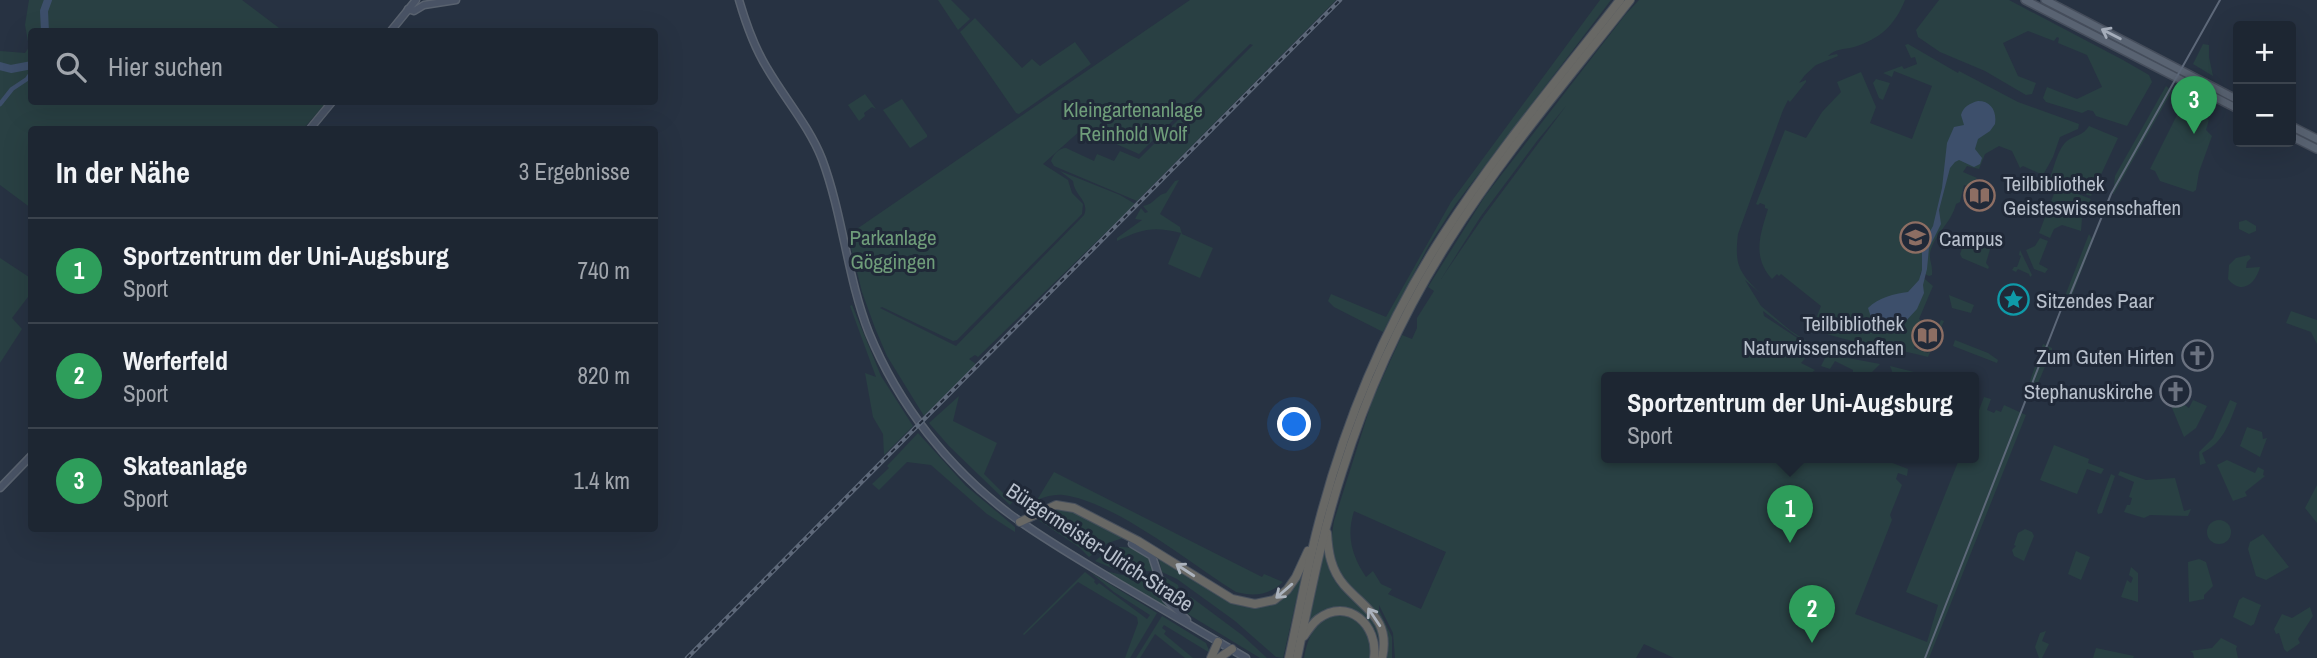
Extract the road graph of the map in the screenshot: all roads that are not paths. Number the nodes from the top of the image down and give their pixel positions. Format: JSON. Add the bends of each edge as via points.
{"nodes":[{"id":1,"x":416,"y":0,"type":"edge"},
{"id":2,"x":455,"y":0,"type":"edge"},
{"id":3,"x":739,"y":0,"type":"edge"},
{"id":4,"x":1618,"y":0,"type":"edge"},
{"id":5,"x":1631,"y":0,"type":"edge"},
{"id":6,"x":2025,"y":0,"type":"edge"},
{"id":7,"x":2045,"y":0,"type":"edge"},
{"id":8,"x":408,"y":9,"type":"junction"},
{"id":9,"x":393,"y":28,"type":"edge"},
{"id":10,"x":2170,"y":69,"type":"junction"},
{"id":11,"x":2233,"y":98,"type":"edge"},
{"id":12,"x":330,"y":105,"type":"edge"},
{"id":13,"x":2233,"y":106,"type":"edge"},
{"id":14,"x":312,"y":126,"type":"edge"},
{"id":15,"x":2296,"y":128,"type":"edge"},
{"id":16,"x":2296,"y":138,"type":"edge"},
{"id":17,"x":2317,"y":139,"type":"edge"},
{"id":18,"x":2317,"y":149,"type":"edge"},
{"id":19,"x":28,"y":459,"type":"edge"},
{"id":20,"x":0,"y":488,"type":"edge"},
{"id":21,"x":1037,"y":513,"type":"junction"},
{"id":22,"x":1020,"y":522,"type":"junction"},
{"id":23,"x":1327,"y":525,"type":"junction"},
{"id":24,"x":1029,"y":527,"type":"junction"},
{"id":25,"x":1316,"y":533,"type":"junction"},
{"id":26,"x":1132,"y":544,"type":"joint"},
{"id":27,"x":1160,"y":554,"type":"junction"},
{"id":28,"x":1196,"y":629,"type":"junction"},
{"id":29,"x":1218,"y":642,"type":"junction"},
{"id":30,"x":1301,"y":642,"type":"junction"},
{"id":31,"x":1232,"y":649,"type":"junction"},
{"id":32,"x":1211,"y":658,"type":"edge"},
{"id":33,"x":1219,"y":658,"type":"edge"},
{"id":34,"x":1247,"y":658,"type":"edge"},
{"id":35,"x":1290,"y":658,"type":"edge"},
{"id":36,"x":1297,"y":658,"type":"edge"},
{"id":37,"x":1374,"y":658,"type":"edge"},
{"id":38,"x":1382,"y":658,"type":"edge"}],
"edges":[{"from":1,"to":8,"type":"main road"},
{"from":2,"to":8,"type":"main road"},
{"from":3,"to":22,"type":"main road","name":"Bürgermeister-Ulrich-Straße","via":[[755,46],[820,155],[855,289],[884,364],[939,447]]},
{"from":4,"to":25,"type":"highway","via":[[1440,239],[1370,374]]},
{"from":5,"to":23,"type":"highway","via":[[1513,148],[1447,243],[1377,378]]},
{"from":6,"to":10,"type":"main road"},
{"from":10,"to":7,"type":"main road","one_way":true},
{"from":8,"to":9,"type":"main road"},
{"from":10,"to":11,"type":"main road"},
{"from":10,"to":13,"type":"main road"},
{"from":12,"to":14,"type":"main road"},
{"from":15,"to":17,"type":"main road"},
{"from":16,"to":18,"type":"main road"},
{"from":19,"to":20,"type":"main road"},
{"from":21,"to":22,"type":"highway"},
{"from":21,"to":24,"type":"highway"},
{"from":21,"to":27,"type":"highway","via":[[1056,505],[1074,508]]},
{"from":22,"to":24,"type":"main road","name":"Bürgermeister-Ulrich-Straße"},
{"from":23,"to":30,"type":"highway"},
{"from":38,"to":23,"type":"highway","one_way":true,"via":[[1380,624],[1338,577],[1330,557]]},
{"from":24,"to":28,"type":"main road","name":"Bürgermeister-Ulrich-Straße"},
{"from":25,"to":27,"type":"highway","one_way":true,"via":[[1293,584],[1273,600],[1255,604],[1232,600]]},
{"from":25,"to":35,"type":"highway"},
{"from":26,"to":27,"type":"highway"},
{"from":26,"to":28,"type":"main road","via":[[1152,556],[1166,599]]},
{"from":28,"to":29,"type":"main road","name":"Bürgermeister-Ulrich-Straße"},
{"from":29,"to":31,"type":"main road","name":"Bürgermeister-Ulrich-Straße"},
{"from":29,"to":32,"type":"highway"},
{"from":30,"to":36,"type":"highway"},
{"from":30,"to":37,"type":"highway","via":[[1316,620],[1345,611],[1371,630]]},
{"from":31,"to":33,"type":"highway"},
{"from":31,"to":34,"type":"main road","name":"Bürgermeister-Ulrich-Straße"}]}
